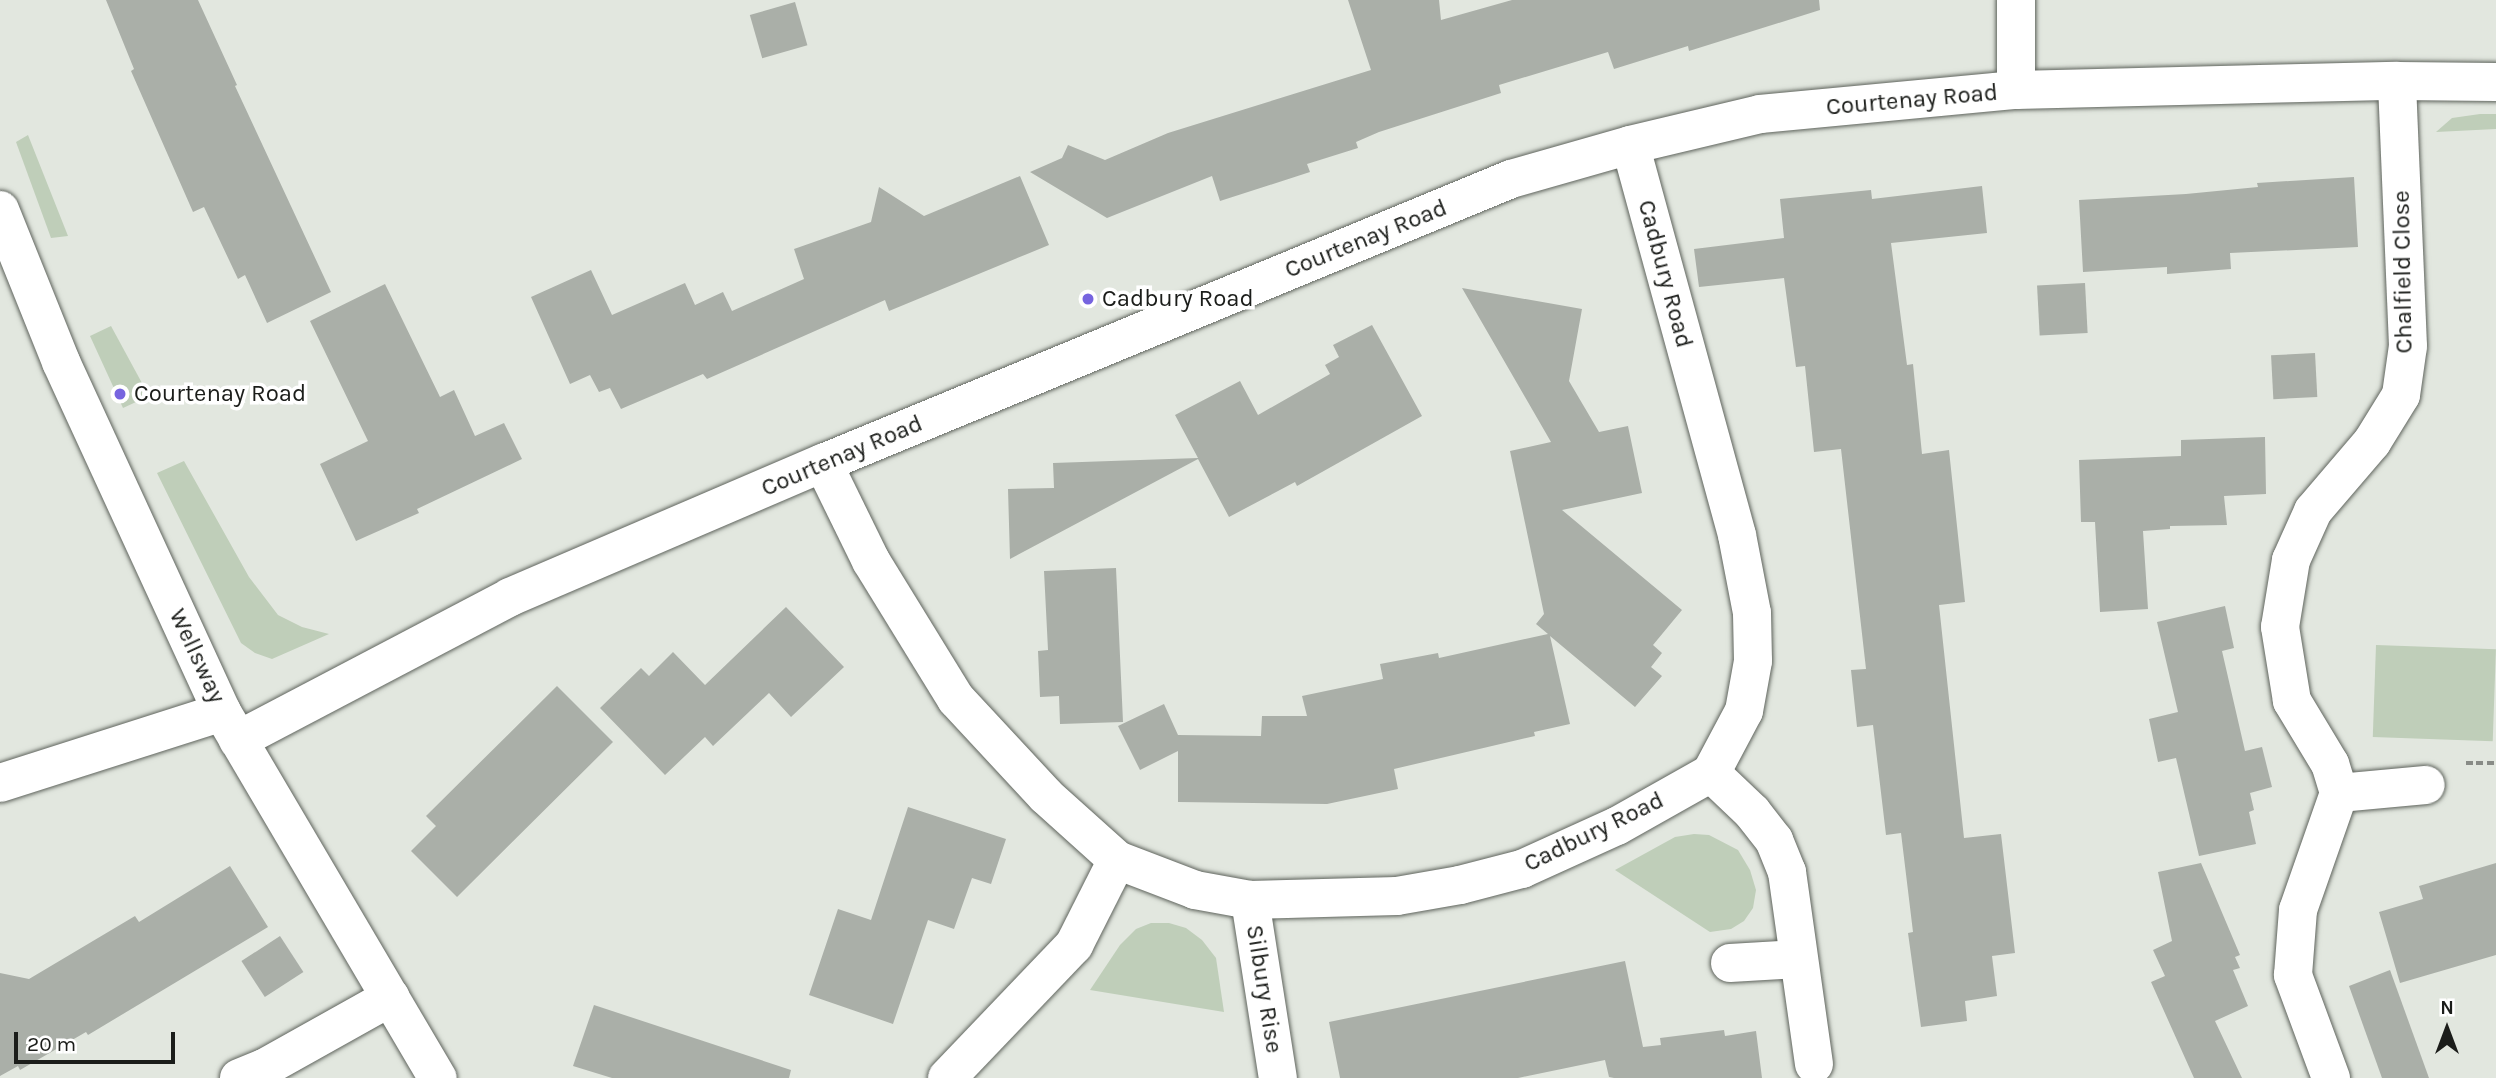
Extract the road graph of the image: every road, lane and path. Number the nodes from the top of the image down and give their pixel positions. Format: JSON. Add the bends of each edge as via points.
{"nodes":[{"id":1,"x":2016,"y":0,"type":"edge"},
{"id":2,"x":2397,"y":80,"type":"junction"},
{"id":3,"x":2496,"y":82,"type":"edge"},
{"id":4,"x":2016,"y":90,"type":"junction"},
{"id":5,"x":1630,"y":145,"type":"junction"},
{"id":6,"x":0,"y":210,"type":"edge"},
{"id":7,"x":823,"y":463,"type":"junction"},
{"id":8,"x":230,"y":726,"type":"junction"},
{"id":9,"x":1711,"y":773,"type":"junction"},
{"id":10,"x":0,"y":783,"type":"edge"},
{"id":11,"x":2426,"y":785,"type":"dead end"},
{"id":12,"x":2339,"y":793,"type":"junction"},
{"id":13,"x":1116,"y":860,"type":"junction"},
{"id":14,"x":1250,"y":900,"type":"junction"},
{"id":15,"x":1798,"y":959,"type":"junction"},
{"id":16,"x":1730,"y":963,"type":"dead end"},
{"id":17,"x":391,"y":997,"type":"junction"},
{"id":18,"x":1814,"y":1064,"type":"dead end"},
{"id":19,"x":239,"y":1078,"type":"edge"},
{"id":20,"x":439,"y":1078,"type":"edge"},
{"id":21,"x":947,"y":1078,"type":"edge"},
{"id":22,"x":1278,"y":1078,"type":"edge"},
{"id":23,"x":2331,"y":1078,"type":"edge"}],
"edges":[{"from":1,"to":4,"type":"street"},
{"from":2,"to":3,"type":"street","name":"Courtenay Road"},
{"from":2,"to":4,"type":"street","name":"Courtenay Road"},
{"from":2,"to":12,"type":"street","name":"Chalfield Close","via":[[2408,346],[2401,395],[2372,442],[2313,512],[2291,560],[2280,627],[2291,701],[2330,764]]},
{"from":4,"to":5,"type":"street","name":"Courtenay Road","via":[[1760,114]]},
{"from":5,"to":7,"type":"street","name":"Courtenay Road","via":[[1511,179]]},
{"from":5,"to":9,"type":"street","name":"Cadbury Road","via":[[1737,535],[1752,613],[1754,662],[1744,711]]},
{"from":6,"to":8,"type":"street","name":"Wellsway","via":[[61,362]]},
{"from":7,"to":8,"type":"street","name":"Courtenay Road","via":[[510,597]]},
{"from":7,"to":13,"type":"street","name":"Cadbury Road","via":[[871,561],[956,699],[1046,796]]},
{"from":8,"to":10,"type":"street","name":"Courtenay Road"},
{"from":8,"to":17,"type":"street","name":"Wellsway"},
{"from":9,"to":14,"type":"street","name":"Cadbury Road","via":[[1617,826],[1522,869],[1397,896]]},
{"from":9,"to":15,"type":"street","via":[[1774,840],[1787,872]]},
{"from":11,"to":12,"type":"street"},
{"from":12,"to":23,"type":"street","via":[[2298,910],[2293,975]]},
{"from":13,"to":14,"type":"street","name":"Cadbury Road","via":[[1195,890]]},
{"from":13,"to":21,"type":"street","via":[[1074,945]]},
{"from":14,"to":22,"type":"street","name":"Silbury Rise"},
{"from":15,"to":16,"type":"street"},
{"from":15,"to":18,"type":"street"},
{"from":17,"to":19,"type":"street"},
{"from":17,"to":20,"type":"street","name":"Wellsway"}]}
